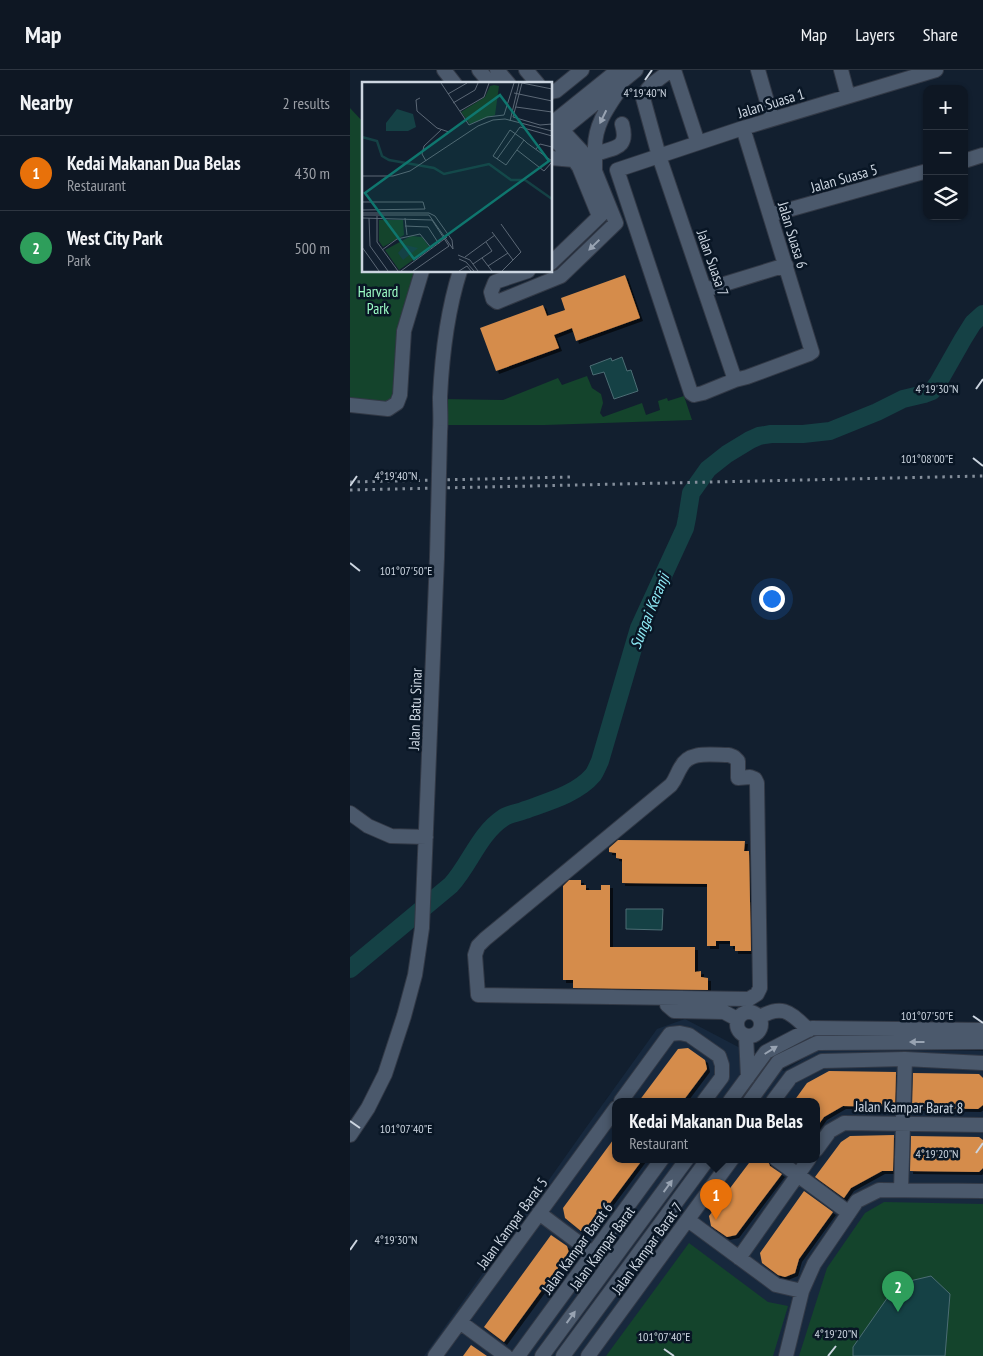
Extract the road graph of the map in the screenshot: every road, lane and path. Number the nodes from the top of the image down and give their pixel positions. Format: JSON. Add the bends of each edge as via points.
{"nodes":[{"id":1,"x":444,"y":70,"type":"edge"},
{"id":2,"x":479,"y":70,"type":"edge"},
{"id":3,"x":497,"y":70,"type":"edge"},
{"id":4,"x":526,"y":70,"type":"edge"},
{"id":5,"x":582,"y":70,"type":"edge"},
{"id":6,"x":672,"y":70,"type":"edge"},
{"id":7,"x":758,"y":70,"type":"edge"},
{"id":8,"x":841,"y":70,"type":"edge"},
{"id":9,"x":936,"y":70,"type":"edge"},
{"id":10,"x":628,"y":72,"type":"edge"},
{"id":11,"x":914,"y":73,"type":"edge"},
{"id":12,"x":453,"y":82,"type":"edge"},
{"id":13,"x":489,"y":82,"type":"edge"},
{"id":14,"x":507,"y":82,"type":"edge"},
{"id":15,"x":536,"y":82,"type":"edge"},
{"id":16,"x":552,"y":92,"type":"edge"},
{"id":17,"x":848,"y":96,"type":"junction"},
{"id":18,"x":573,"y":106,"type":"junction"},
{"id":19,"x":552,"y":108,"type":"edge"},
{"id":20,"x":772,"y":119,"type":"junction"},
{"id":21,"x":622,"y":124,"type":"dead end"},
{"id":22,"x":743,"y":128,"type":"junction"},
{"id":23,"x":553,"y":133,"type":"edge"},
{"id":24,"x":698,"y":143,"type":"junction"},
{"id":25,"x":596,"y":154,"type":"junction"},
{"id":26,"x":983,"y":155,"type":"edge"},
{"id":27,"x":659,"y":156,"type":"junction"},
{"id":28,"x":552,"y":158,"type":"edge"},
{"id":29,"x":574,"y":160,"type":"junction"},
{"id":30,"x":968,"y":160,"type":"edge"},
{"id":31,"x":595,"y":171,"type":"junction"},
{"id":32,"x":923,"y":172,"type":"edge"},
{"id":33,"x":604,"y":211,"type":"junction"},
{"id":34,"x":770,"y":215,"type":"junction"},
{"id":35,"x":552,"y":262,"type":"edge"},
{"id":36,"x":786,"y":265,"type":"junction"},
{"id":37,"x":422,"y":272,"type":"edge"},
{"id":38,"x":460,"y":272,"type":"edge"},
{"id":39,"x":525,"y":272,"type":"edge"},
{"id":40,"x":705,"y":290,"type":"junction"},
{"id":41,"x":735,"y":380,"type":"junction"},
{"id":42,"x":350,"y":405,"type":"edge"},
{"id":43,"x":350,"y":813,"type":"edge"},
{"id":44,"x":426,"y":837,"type":"junction"},
{"id":45,"x":667,"y":998,"type":"junction"},
{"id":46,"x":760,"y":1017,"type":"junction"},
{"id":47,"x":737,"y":1019,"type":"junction"},
{"id":48,"x":809,"y":1030,"type":"junction"},
{"id":49,"x":983,"y":1030,"type":"edge"},
{"id":50,"x":746,"y":1036,"type":"junction"},
{"id":51,"x":952,"y":1036,"type":"junction"},
{"id":52,"x":983,"y":1042,"type":"edge"},
{"id":53,"x":905,"y":1059,"type":"junction"},
{"id":54,"x":983,"y":1063,"type":"edge"},
{"id":55,"x":748,"y":1077,"type":"junction"},
{"id":56,"x":623,"y":1098,"type":"edge"},
{"id":57,"x":706,"y":1098,"type":"edge"},
{"id":58,"x":732,"y":1098,"type":"edge"},
{"id":59,"x":752,"y":1098,"type":"edge"},
{"id":60,"x":775,"y":1098,"type":"edge"},
{"id":61,"x":612,"y":1119,"type":"edge"},
{"id":62,"x":903,"y":1123,"type":"junction"},
{"id":63,"x":983,"y":1125,"type":"edge"},
{"id":64,"x":350,"y":1136,"type":"edge"},
{"id":65,"x":820,"y":1145,"type":"edge"},
{"id":66,"x":658,"y":1163,"type":"edge"},
{"id":67,"x":685,"y":1163,"type":"edge"},
{"id":68,"x":705,"y":1163,"type":"edge"},
{"id":69,"x":729,"y":1163,"type":"edge"},
{"id":70,"x":782,"y":1163,"type":"edge"},
{"id":71,"x":806,"y":1163,"type":"edge"},
{"id":72,"x":798,"y":1175,"type":"junction"},
{"id":73,"x":901,"y":1190,"type":"junction"},
{"id":74,"x":983,"y":1191,"type":"edge"},
{"id":75,"x":849,"y":1213,"type":"junction"},
{"id":76,"x":539,"y":1214,"type":"junction"},
{"id":77,"x":688,"y":1220,"type":"junction"},
{"id":78,"x":593,"y":1253,"type":"junction"},
{"id":79,"x":739,"y":1258,"type":"junction"},
{"id":80,"x":609,"y":1265,"type":"junction"},
{"id":81,"x":622,"y":1275,"type":"junction"},
{"id":82,"x":802,"y":1291,"type":"junction"},
{"id":83,"x":460,"y":1322,"type":"junction"},
{"id":84,"x":435,"y":1356,"type":"edge"},
{"id":85,"x":506,"y":1356,"type":"edge"},
{"id":86,"x":518,"y":1356,"type":"edge"},
{"id":87,"x":542,"y":1356,"type":"edge"},
{"id":88,"x":564,"y":1356,"type":"edge"},
{"id":89,"x":588,"y":1356,"type":"edge"},
{"id":90,"x":786,"y":1356,"type":"edge"}],
"edges":[{"from":1,"to":12,"type":"street"},
{"from":2,"to":13,"type":"street"},
{"from":3,"to":14,"type":"street"},
{"from":4,"to":15,"type":"street"},
{"from":5,"to":16,"type":"street"},
{"from":6,"to":24,"type":"street"},
{"from":6,"to":27,"type":"street","name":"Jalan Suasa 7","via":[[643,95]]},
{"from":7,"to":20,"type":"street"},
{"from":8,"to":17,"type":"street"},
{"from":9,"to":11,"type":"street","name":"Jalan Suasa 1"},
{"from":10,"to":18,"type":"street"},
{"from":10,"to":23,"type":"street"},
{"from":10,"to":25,"type":"street","one_way":true,"via":[[597,130]]},
{"from":11,"to":17,"type":"street","name":"Jalan Suasa 1"},
{"from":17,"to":20,"type":"street","name":"Jalan Suasa 1"},
{"from":18,"to":19,"type":"street"},
{"from":18,"to":23,"type":"street"},
{"from":20,"to":22,"type":"street","name":"Jalan Suasa 1"},
{"from":21,"to":25,"type":"street","via":[[623,142],[618,147]]},
{"from":22,"to":24,"type":"street","name":"Jalan Suasa 1"},
{"from":22,"to":34,"type":"street","name":"Jalan Suasa 6"},
{"from":23,"to":29,"type":"street"},
{"from":23,"to":31,"type":"street","via":[[587,157]]},
{"from":24,"to":27,"type":"street","name":"Jalan Suasa 1"},
{"from":25,"to":31,"type":"street"},
{"from":26,"to":30,"type":"street"},
{"from":27,"to":40,"type":"street","name":"Jalan Suasa 7"},
{"from":27,"to":41,"type":"street","name":"Jalan Suasa 1","via":[[617,170],[691,393],[703,393]]},
{"from":28,"to":29,"type":"street"},
{"from":29,"to":33,"type":"street"},
{"from":31,"to":33,"type":"street"},
{"from":32,"to":34,"type":"street","name":"Jalan Suasa 5"},
{"from":33,"to":35,"type":"street"},
{"from":33,"to":39,"type":"street","one_way":true,"via":[[616,223],[561,276],[497,302],[493,299],[491,292],[495,282]]},
{"from":34,"to":36,"type":"street","name":"Jalan Suasa 6"},
{"from":36,"to":40,"type":"street"},
{"from":36,"to":41,"type":"street","name":"Jalan Suasa 6","via":[[812,352]]},
{"from":37,"to":42,"type":"street","via":[[404,330],[397,403],[388,410]]},
{"from":38,"to":44,"type":"street","name":"Jalan Batu Sinar","bridge":true,"via":[[447,324],[440,399]]},
{"from":40,"to":41,"type":"street","name":"Jalan Suasa 7"},
{"from":43,"to":44,"type":"street","via":[[368,826],[391,836]]},
{"from":44,"to":64,"type":"street","name":"Jalan Batu Sinar","via":[[422,928],[415,975],[385,1074]]},
{"from":45,"to":45,"type":"street","via":[[478,995],[475,955],[485,939],[671,785],[686,758],[729,755],[738,761],[738,778],[750,777],[757,783],[760,988],[758,994],[749,999]]},
{"from":45,"to":47,"type":"street","via":[[667,1005],[674,1010],[724,1012]]},
{"from":46,"to":47,"type":"street","via":[[754,1012],[746,1012]]},
{"from":46,"to":48,"type":"street","via":[[777,1010],[784,1011]]},
{"from":46,"to":50,"type":"street","via":[[762,1025],[758,1033]]},
{"from":47,"to":50,"type":"street","via":[[737,1028]]},
{"from":48,"to":51,"type":"street"},
{"from":55,"to":48,"type":"street","one_way":true,"via":[[766,1052]]},
{"from":49,"to":51,"type":"street"},
{"from":50,"to":55,"type":"street"},
{"from":51,"to":52,"type":"street"},
{"from":51,"to":59,"type":"street","one_way":true,"via":[[816,1043],[778,1062]]},
{"from":53,"to":54,"type":"street"},
{"from":53,"to":60,"type":"street","via":[[822,1061],[791,1077]]},
{"from":53,"to":62,"type":"street"},
{"from":55,"to":58,"type":"street"},
{"from":56,"to":57,"type":"street","via":[[670,1034],[680,1033],[689,1035],[719,1056],[722,1077]]},
{"from":61,"to":76,"type":"street","name":"Jalan Kampar Barat 5"},
{"from":62,"to":63,"type":"street","name":"Jalan Kampar Barat 8"},
{"from":62,"to":65,"type":"street","name":"Jalan Kampar Barat 8","via":[[844,1122],[830,1131]]},
{"from":62,"to":73,"type":"street"},
{"from":66,"to":78,"type":"street","name":"Jalan Kampar Barat 6"},
{"from":80,"to":67,"type":"street","name":"Jalan Kampar Barat","one_way":true},
{"from":68,"to":81,"type":"street"},
{"from":69,"to":77,"type":"street","name":"Jalan Kampar Barat 7"},
{"from":70,"to":72,"type":"street"},
{"from":71,"to":72,"type":"street"},
{"from":72,"to":75,"type":"street"},
{"from":72,"to":79,"type":"street"},
{"from":73,"to":74,"type":"street"},
{"from":73,"to":75,"type":"street","via":[[879,1190],[857,1202]]},
{"from":75,"to":82,"type":"street","via":[[814,1264]]},
{"from":76,"to":78,"type":"street"},
{"from":76,"to":83,"type":"street","name":"Jalan Kampar Barat 5"},
{"from":77,"to":79,"type":"street"},
{"from":77,"to":89,"type":"street","name":"Jalan Kampar Barat 7"},
{"from":78,"to":80,"type":"street"},
{"from":78,"to":86,"type":"street","name":"Jalan Kampar Barat 6"},
{"from":79,"to":82,"type":"street","via":[[776,1285]]},
{"from":80,"to":81,"type":"street"},
{"from":87,"to":80,"type":"street","name":"Jalan Kampar Barat","one_way":true},
{"from":81,"to":88,"type":"street"},
{"from":82,"to":90,"type":"street"},
{"from":83,"to":84,"type":"street","name":"Jalan Kampar Barat 5"},
{"from":83,"to":85,"type":"street"}]}
